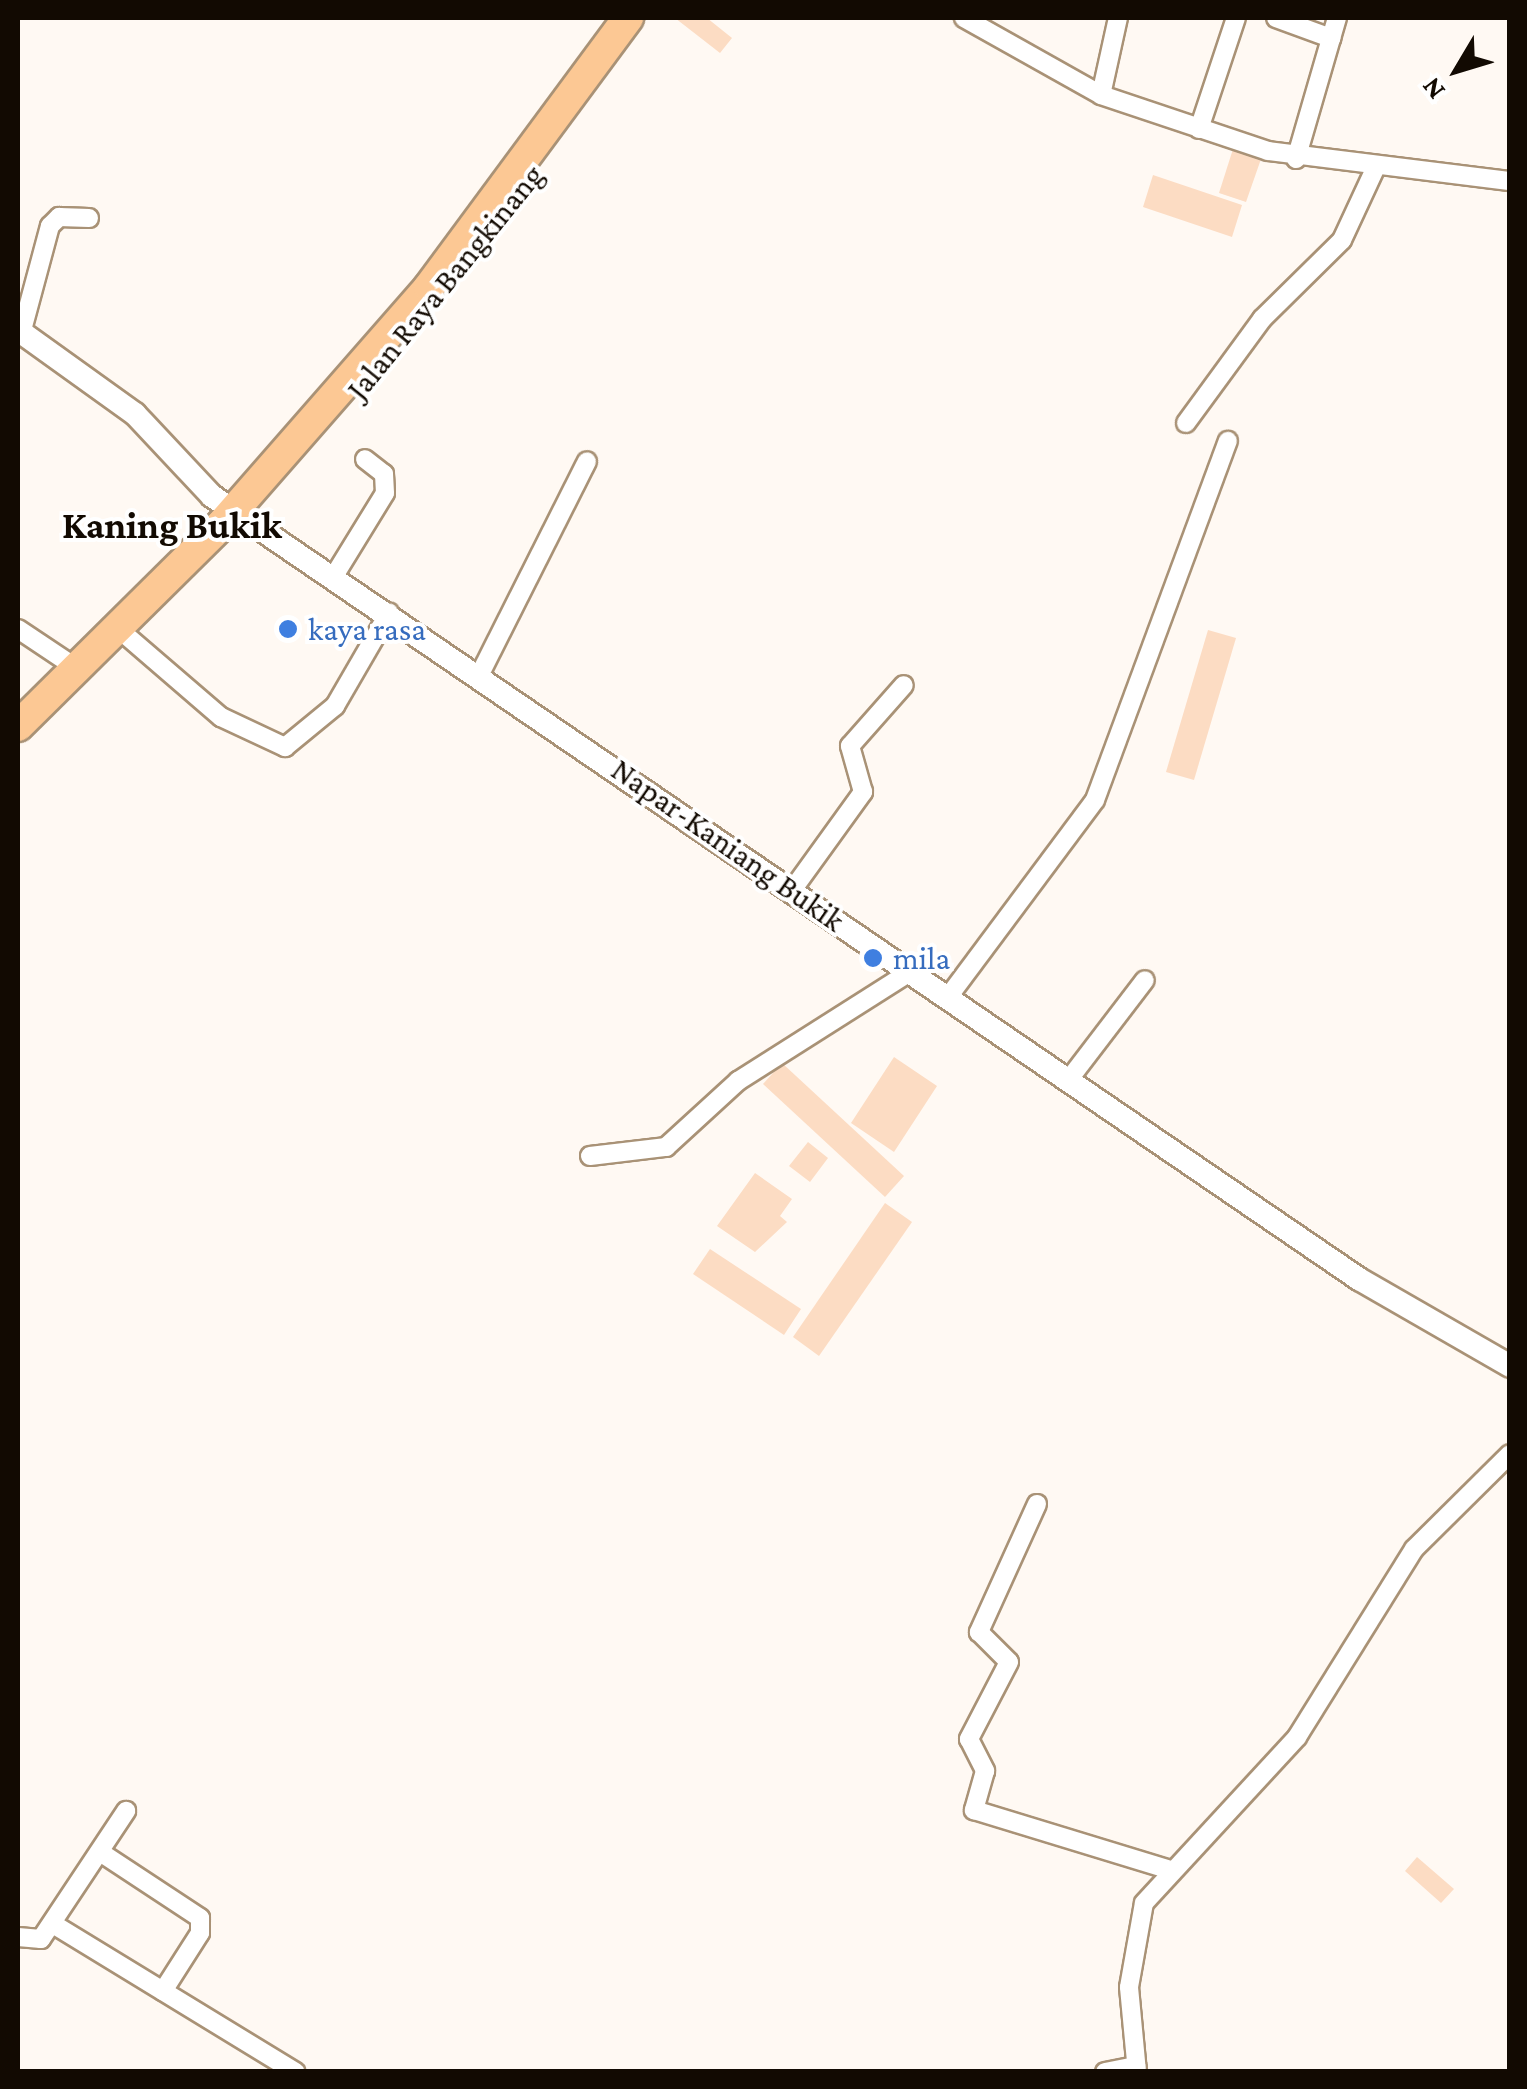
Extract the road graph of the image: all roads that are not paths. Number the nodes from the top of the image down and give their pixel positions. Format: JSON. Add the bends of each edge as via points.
{"nodes":[{"id":1,"x":628,"y":18,"type":"edge"},
{"id":2,"x":649,"y":18,"type":"edge"},
{"id":3,"x":964,"y":18,"type":"edge"},
{"id":4,"x":1118,"y":18,"type":"edge"},
{"id":5,"x":1236,"y":18,"type":"edge"},
{"id":6,"x":1276,"y":18,"type":"edge"},
{"id":7,"x":1337,"y":18,"type":"edge"},
{"id":8,"x":1331,"y":38,"type":"junction"},
{"id":9,"x":612,"y":53,"type":"junction"},
{"id":10,"x":1100,"y":95,"type":"junction"},
{"id":11,"x":1199,"y":129,"type":"junction"},
{"id":12,"x":1296,"y":159,"type":"junction"},
{"id":13,"x":1375,"y":169,"type":"junction"},
{"id":14,"x":1510,"y":180,"type":"edge"},
{"id":15,"x":89,"y":218,"type":"dead end"},
{"id":16,"x":19,"y":332,"type":"edge"},
{"id":17,"x":1186,"y":423,"type":"dead end"},
{"id":18,"x":1228,"y":441,"type":"dead end"},
{"id":19,"x":365,"y":460,"type":"dead end"},
{"id":20,"x":587,"y":461,"type":"dead end"},
{"id":21,"x":231,"y":516,"type":"junction"},
{"id":22,"x":334,"y":576,"type":"junction"},
{"id":23,"x":389,"y":613,"type":"junction"},
{"id":24,"x":18,"y":630,"type":"edge"},
{"id":25,"x":120,"y":631,"type":"junction"},
{"id":26,"x":78,"y":669,"type":"junction"},
{"id":27,"x":480,"y":674,"type":"junction"},
{"id":28,"x":904,"y":686,"type":"dead end"},
{"id":29,"x":18,"y":726,"type":"edge"},
{"id":30,"x":793,"y":889,"type":"junction"},
{"id":31,"x":911,"y":971,"type":"junction"},
{"id":32,"x":1145,"y":980,"type":"dead end"},
{"id":33,"x":950,"y":996,"type":"junction"},
{"id":34,"x":1070,"y":1078,"type":"junction"},
{"id":35,"x":590,"y":1156,"type":"dead end"},
{"id":36,"x":1510,"y":1366,"type":"edge"},
{"id":37,"x":1510,"y":1454,"type":"edge"},
{"id":38,"x":1036,"y":1504,"type":"dead end"},
{"id":39,"x":126,"y":1810,"type":"dead end"},
{"id":40,"x":100,"y":1852,"type":"junction"},
{"id":41,"x":1167,"y":1870,"type":"junction"},
{"id":42,"x":52,"y":1924,"type":"junction"},
{"id":43,"x":18,"y":1938,"type":"edge"},
{"id":44,"x":164,"y":1991,"type":"junction"},
{"id":45,"x":1136,"y":2069,"type":"edge"},
{"id":46,"x":295,"y":2072,"type":"edge"},
{"id":47,"x":1106,"y":2072,"type":"edge"}],
"edges":[{"from":1,"to":9,"type":"highway","name":"Jalan Raya Bangkinang"},
{"from":2,"to":9,"type":"highway","name":"Jalan Raya Bangkinang"},
{"from":3,"to":10,"type":"street"},
{"from":4,"to":10,"type":"street"},
{"from":5,"to":11,"type":"street"},
{"from":6,"to":8,"type":"street"},
{"from":7,"to":8,"type":"street"},
{"from":8,"to":12,"type":"street"},
{"from":9,"to":21,"type":"highway","name":"Jalan Raya Bangkinang","via":[[442,296]]},
{"from":10,"to":11,"type":"street"},
{"from":11,"to":12,"type":"street"},
{"from":12,"to":13,"type":"street"},
{"from":13,"to":14,"type":"street"},
{"from":13,"to":17,"type":"street","via":[[1342,240],[1262,319]]},
{"from":15,"to":16,"type":"street","via":[[59,217],[50,226]]},
{"from":16,"to":21,"type":"street","name":"Napar-Kaniang Bukik","via":[[135,414]]},
{"from":18,"to":33,"type":"street","via":[[1095,800]]},
{"from":19,"to":22,"type":"street","via":[[384,474],[385,494]]},
{"from":20,"to":27,"type":"street"},
{"from":21,"to":22,"type":"street","name":"Napar-Kaniang Bukik"},
{"from":21,"to":25,"type":"highway","name":"Jalan Raya Bangkinang"},
{"from":22,"to":23,"type":"street","name":"Napar-Kaniang Bukik"},
{"from":23,"to":25,"type":"street","via":[[335,706],[285,747],[221,718]]},
{"from":23,"to":27,"type":"street","name":"Napar-Kaniang Bukik"},
{"from":24,"to":26,"type":"street"},
{"from":25,"to":26,"type":"highway","name":"Jalan Raya Bangkinang"},
{"from":26,"to":29,"type":"highway","name":"Jalan Raya Bangkinang"},
{"from":27,"to":30,"type":"street","name":"Napar-Kaniang Bukik"},
{"from":28,"to":30,"type":"street","via":[[850,746],[863,792]]},
{"from":30,"to":31,"type":"street","name":"Napar-Kaniang Bukik"},
{"from":31,"to":33,"type":"street","name":"Napar-Kaniang Bukik"},
{"from":31,"to":35,"type":"street","via":[[738,1081],[666,1147]]},
{"from":32,"to":34,"type":"street"},
{"from":33,"to":34,"type":"street","name":"Napar-Kaniang Bukik"},
{"from":34,"to":36,"type":"street","name":"Napar-Kaniang Bukik","via":[[1359,1279]]},
{"from":37,"to":41,"type":"street","via":[[1414,1549],[1298,1738]]},
{"from":38,"to":41,"type":"street","via":[[979,1632],[1009,1662],[969,1740],[985,1771],[974,1810]]},
{"from":39,"to":40,"type":"street"},
{"from":40,"to":42,"type":"street"},
{"from":40,"to":44,"type":"street","via":[[200,1918],[200,1934]]},
{"from":41,"to":45,"type":"street","via":[[1134,1935]]},
{"from":42,"to":43,"type":"street","via":[[36,1943]]},
{"from":42,"to":44,"type":"street"},
{"from":44,"to":46,"type":"street"},
{"from":45,"to":47,"type":"street"}]}
